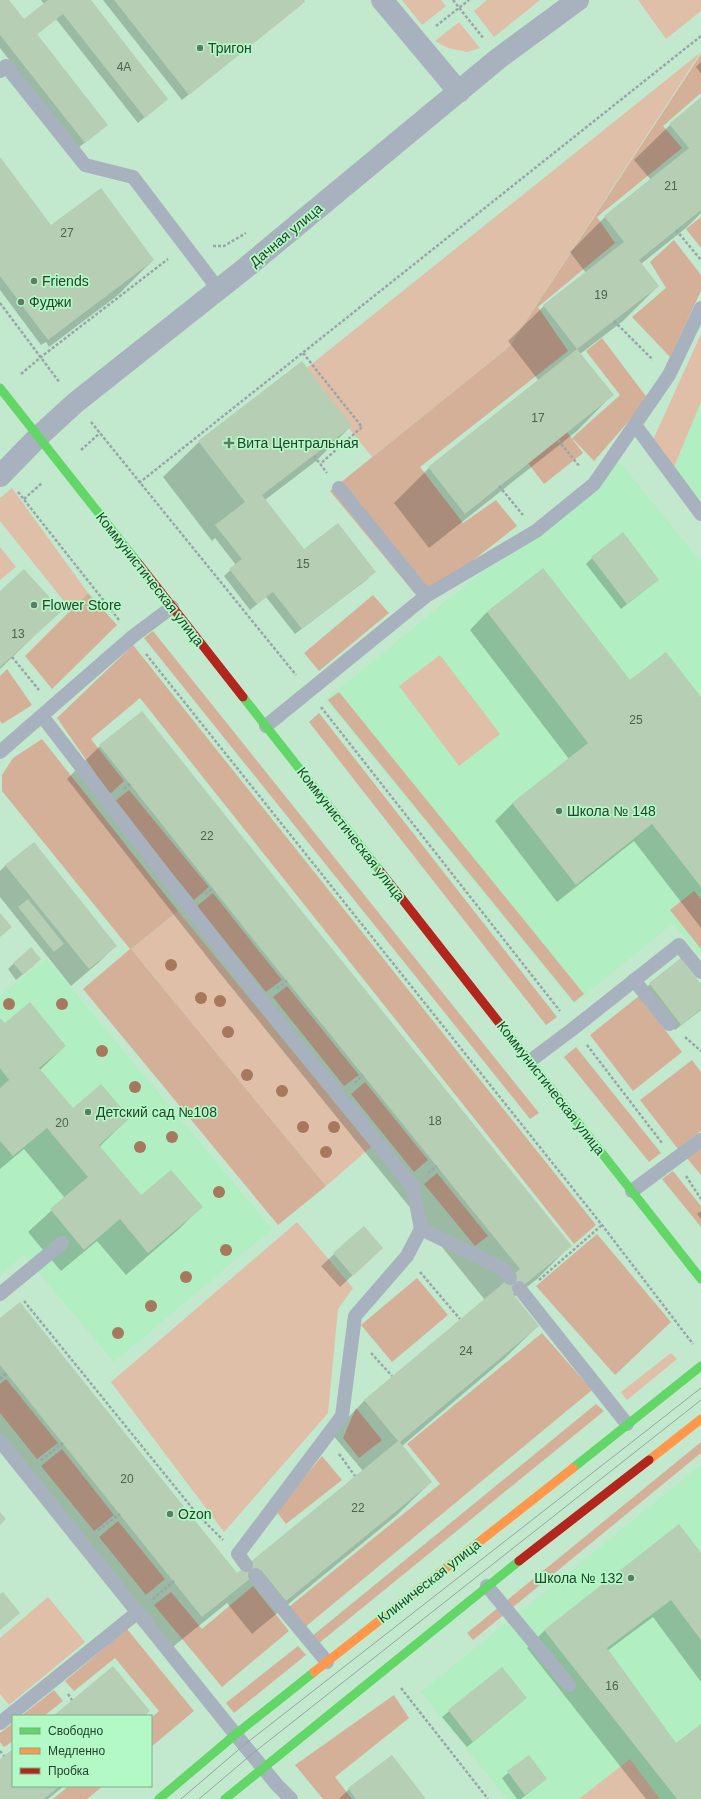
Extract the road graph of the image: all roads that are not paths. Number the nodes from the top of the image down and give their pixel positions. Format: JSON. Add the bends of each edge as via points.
{"nodes":[{"id":1,"x":382,"y":0,"type":"edge"},
{"id":2,"x":578,"y":0,"type":"edge"},
{"id":3,"x":0,"y":71,"type":"edge"},
{"id":4,"x":458,"y":92,"type":"junction"},
{"id":5,"x":219,"y":290,"type":"junction"},
{"id":6,"x":701,"y":308,"type":"edge"},
{"id":7,"x":1,"y":390,"type":"edge"},
{"id":8,"x":635,"y":424,"type":"junction"},
{"id":9,"x":38,"y":437,"type":"junction"},
{"id":10,"x":2,"y":474,"type":"edge"},
{"id":11,"x":339,"y":488,"type":"dead end"},
{"id":12,"x":701,"y":514,"type":"edge"},
{"id":13,"x":426,"y":596,"type":"junction"},
{"id":14,"x":172,"y":607,"type":"junction"},
{"id":15,"x":47,"y":711,"type":"junction"},
{"id":16,"x":266,"y":726,"type":"junction"},
{"id":17,"x":0,"y":752,"type":"edge"},
{"id":18,"x":701,"y":972,"type":"edge"},
{"id":19,"x":634,"y":980,"type":"junction"},
{"id":20,"x":669,"y":1024,"type":"dead end"},
{"id":21,"x":530,"y":1061,"type":"junction"},
{"id":22,"x":701,"y":1140,"type":"edge"},
{"id":23,"x":632,"y":1191,"type":"junction"},
{"id":24,"x":421,"y":1228,"type":"junction"},
{"id":25,"x":62,"y":1243,"type":"dead end"},
{"id":26,"x":510,"y":1278,"type":"dead end"},
{"id":27,"x":701,"y":1279,"type":"edge"},
{"id":28,"x":522,"y":1291,"type":"road end"},
{"id":29,"x":0,"y":1294,"type":"edge"},
{"id":30,"x":701,"y":1366,"type":"edge"},
{"id":31,"x":701,"y":1419,"type":"edge"},
{"id":32,"x":627,"y":1424,"type":"junction"},
{"id":33,"x":0,"y":1441,"type":"edge"},
{"id":34,"x":487,"y":1586,"type":"junction"},
{"id":35,"x":138,"y":1612,"type":"junction"},
{"id":36,"x":327,"y":1662,"type":"junction"},
{"id":37,"x":569,"y":1685,"type":"dead end"},
{"id":38,"x":0,"y":1723,"type":"edge"},
{"id":39,"x":236,"y":1734,"type":"junction"},
{"id":40,"x":263,"y":1768,"type":"junction"},
{"id":41,"x":159,"y":1799,"type":"edge"},
{"id":42,"x":225,"y":1799,"type":"edge"},
{"id":43,"x":291,"y":1799,"type":"edge"}],
"edges":[{"from":1,"to":4,"type":"street"},
{"from":2,"to":4,"type":"street","name":"Дачная улица","via":[[499,58]]},
{"from":3,"to":5,"type":"lane","via":[[6,66],[85,165],[133,177]]},
{"from":4,"to":5,"type":"street","name":"Дачная улица"},
{"from":5,"to":9,"type":"street","name":"Дачная улица","via":[[75,403]]},
{"from":6,"to":8,"type":"lane","via":[[669,375]]},
{"from":7,"to":9,"type":"street","name":"Коммунистическая улица"},
{"from":8,"to":12,"type":"lane"},
{"from":8,"to":13,"type":"lane","via":[[594,484],[536,531]]},
{"from":9,"to":10,"type":"street","name":"Дачная улица"},
{"from":9,"to":14,"type":"street","name":"Коммунистическая улица"},
{"from":11,"to":13,"type":"lane"},
{"from":13,"to":16,"type":"lane"},
{"from":14,"to":15,"type":"lane","via":[[132,637]]},
{"from":14,"to":16,"type":"street","name":"Коммунистическая улица"},
{"from":15,"to":17,"type":"lane"},
{"from":15,"to":24,"type":"lane","via":[[237,969],[413,1187]]},
{"from":16,"to":21,"type":"street","name":"Коммунистическая улица"},
{"from":18,"to":19,"type":"lane","via":[[679,945]]},
{"from":19,"to":20,"type":"lane"},
{"from":19,"to":21,"type":"lane"},
{"from":21,"to":23,"type":"street","name":"Коммунистическая улица"},
{"from":22,"to":23,"type":"lane"},
{"from":23,"to":27,"type":"street","name":"Коммунистическая улица"},
{"from":24,"to":26,"type":"lane","via":[[504,1270]]},
{"from":24,"to":36,"type":"lane","via":[[407,1256],[355,1316],[342,1416],[246,1565]]},
{"from":25,"to":29,"type":"lane"},
{"from":28,"to":32,"type":"lane"},
{"from":30,"to":32,"type":"street","name":"Клиническая улица"},
{"from":31,"to":34,"type":"street"},
{"from":32,"to":36,"type":"street","name":"Клиническая улица"},
{"from":33,"to":35,"type":"lane"},
{"from":34,"to":37,"type":"lane"},
{"from":34,"to":40,"type":"street"},
{"from":35,"to":38,"type":"lane"},
{"from":35,"to":39,"type":"lane"},
{"from":36,"to":39,"type":"street","name":"Клиническая улица"},
{"from":39,"to":40,"type":"lane"},
{"from":39,"to":41,"type":"street","name":"Клиническая улица"},
{"from":40,"to":42,"type":"street"},
{"from":40,"to":43,"type":"lane"}]}
